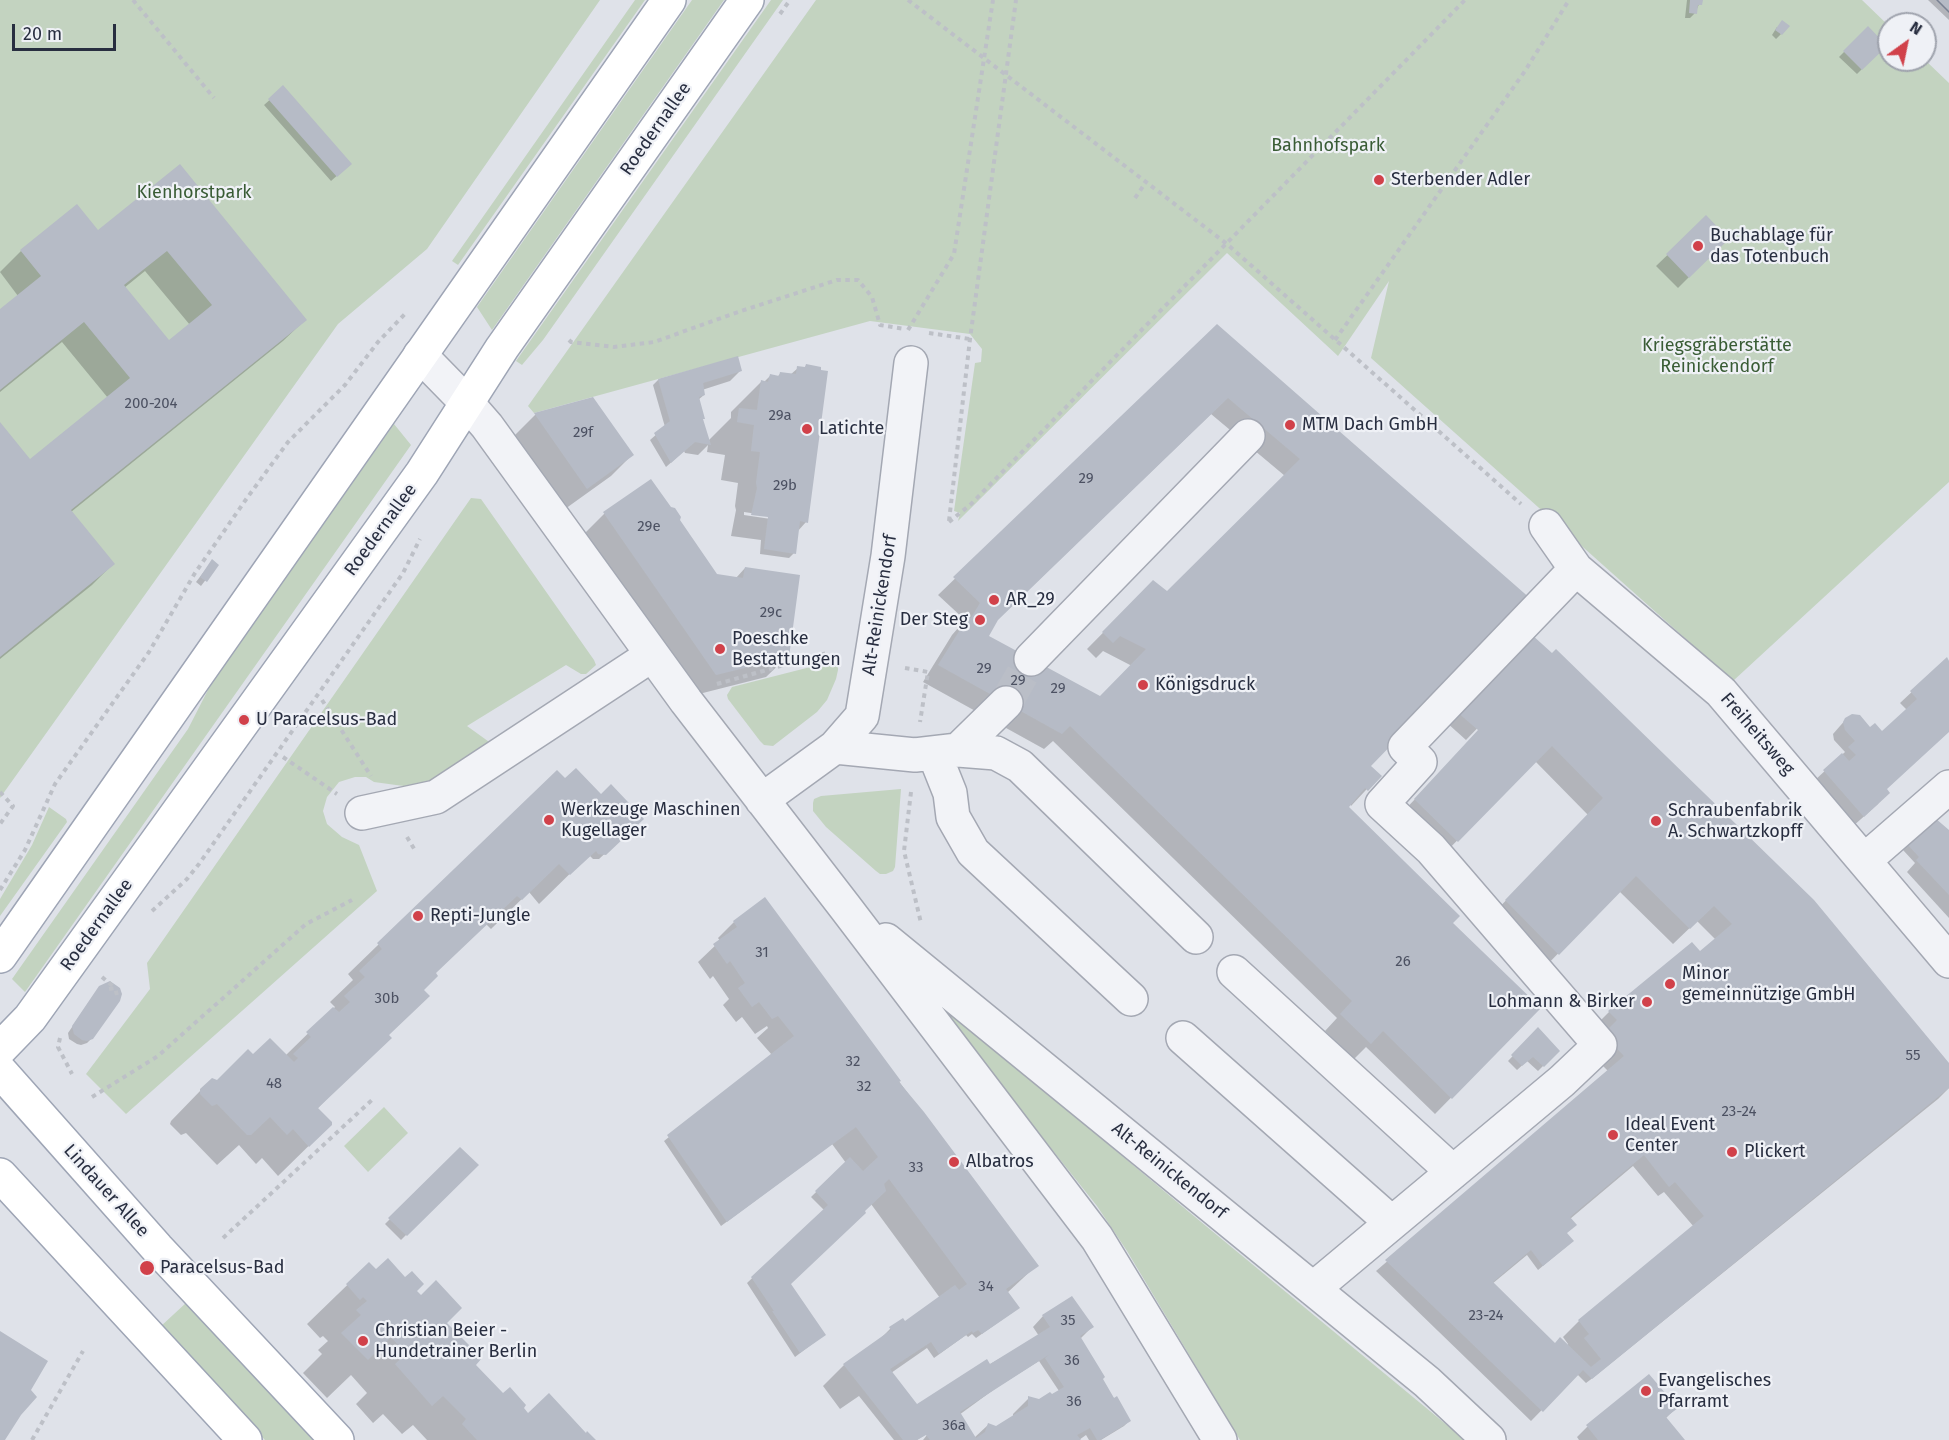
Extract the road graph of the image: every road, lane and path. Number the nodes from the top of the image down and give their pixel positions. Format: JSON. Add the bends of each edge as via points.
{"nodes":[{"id":1,"x":133,"y":0,"type":"edge"},
{"id":2,"x":669,"y":0,"type":"edge"},
{"id":3,"x":747,"y":0,"type":"edge"},
{"id":4,"x":908,"y":0,"type":"edge"},
{"id":5,"x":993,"y":0,"type":"edge"},
{"id":6,"x":1016,"y":0,"type":"edge"},
{"id":7,"x":1465,"y":0,"type":"edge"},
{"id":8,"x":1569,"y":0,"type":"edge"},
{"id":9,"x":984,"y":59,"type":"junction"},
{"id":10,"x":1006,"y":75,"type":"junction"},
{"id":11,"x":214,"y":98,"type":"dead end"},
{"id":12,"x":1146,"y":182,"type":"junction"},
{"id":13,"x":1134,"y":198,"type":"dead end"},
{"id":14,"x":1227,"y":244,"type":"junction"},
{"id":15,"x":394,"y":326,"type":"dead end"},
{"id":16,"x":908,"y":330,"type":"junction"},
{"id":17,"x":970,"y":339,"type":"junction"},
{"id":18,"x":568,"y":340,"type":"dead end"},
{"id":19,"x":1335,"y":340,"type":"junction"},
{"id":20,"x":420,"y":355,"type":"junction"},
{"id":21,"x":911,"y":363,"type":"joint"},
{"id":22,"x":468,"y":403,"type":"junction"},
{"id":23,"x":1248,"y":436,"type":"dead end"},
{"id":24,"x":1546,"y":526,"type":"joint"},
{"id":25,"x":423,"y":532,"type":"dead end"},
{"id":26,"x":1576,"y":569,"type":"junction"},
{"id":27,"x":827,"y":653,"type":"dead end"},
{"id":28,"x":652,"y":655,"type":"junction"},
{"id":29,"x":1031,"y":659,"type":"tunnel mouth"},
{"id":30,"x":928,"y":672,"type":"dead end"},
{"id":31,"x":714,"y":685,"type":"dead end"},
{"id":32,"x":1006,"y":703,"type":"tunnel mouth"},
{"id":33,"x":835,"y":747,"type":"junction"},
{"id":34,"x":936,"y":752,"type":"junction"},
{"id":35,"x":283,"y":757,"type":"dead end"},
{"id":36,"x":1949,"y":787,"type":"edge"},
{"id":37,"x":0,"y":792,"type":"edge"},
{"id":38,"x":762,"y":800,"type":"junction"},
{"id":39,"x":350,"y":804,"type":"joint"},
{"id":40,"x":0,"y":824,"type":"edge"},
{"id":41,"x":1865,"y":860,"type":"junction"},
{"id":42,"x":0,"y":890,"type":"edge"},
{"id":43,"x":352,"y":900,"type":"dead end"},
{"id":44,"x":845,"y":907,"type":"junction"},
{"id":45,"x":147,"y":915,"type":"dead end"},
{"id":46,"x":1196,"y":937,"type":"dead end"},
{"id":47,"x":0,"y":956,"type":"edge"},
{"id":48,"x":1949,"y":962,"type":"edge"},
{"id":49,"x":1234,"y":972,"type":"dead end"},
{"id":50,"x":100,"y":976,"type":"dead end"},
{"id":51,"x":934,"y":979,"type":"junction"},
{"id":52,"x":115,"y":988,"type":"junction"},
{"id":53,"x":109,"y":989,"type":"dead end"},
{"id":54,"x":117,"y":995,"type":"dead end"},
{"id":55,"x":1131,"y":999,"type":"dead end"},
{"id":56,"x":62,"y":1030,"type":"dead end"},
{"id":57,"x":1183,"y":1038,"type":"dead end"},
{"id":58,"x":0,"y":1049,"type":"edge"},
{"id":59,"x":0,"y":1071,"type":"edge"},
{"id":60,"x":72,"y":1074,"type":"dead end"},
{"id":61,"x":92,"y":1097,"type":"dead end"},
{"id":62,"x":373,"y":1099,"type":"dead end"},
{"id":63,"x":1453,"y":1172,"type":"junction"},
{"id":64,"x":0,"y":1175,"type":"edge"},
{"id":65,"x":1392,"y":1223,"type":"junction"},
{"id":66,"x":223,"y":1238,"type":"dead end"},
{"id":67,"x":1312,"y":1289,"type":"junction"},
{"id":68,"x":83,"y":1351,"type":"dead end"},
{"id":69,"x":32,"y":1440,"type":"edge"},
{"id":70,"x":245,"y":1440,"type":"edge"},
{"id":71,"x":337,"y":1440,"type":"edge"},
{"id":72,"x":1220,"y":1440,"type":"edge"},
{"id":73,"x":1489,"y":1440,"type":"edge"}],
"edges":[{"from":1,"to":11,"type":"path"},
{"from":2,"to":20,"type":"main road"},
{"from":3,"to":22,"type":"main road","name":"Roedernallee"},
{"from":4,"to":9,"type":"path"},
{"from":5,"to":9,"type":"path"},
{"from":6,"to":10,"type":"path"},
{"from":7,"to":14,"type":"path"},
{"from":8,"to":19,"type":"path","via":[[1525,70]]},
{"from":9,"to":10,"type":"path"},
{"from":9,"to":16,"type":"path","via":[[954,254]]},
{"from":10,"to":12,"type":"path"},
{"from":10,"to":17,"type":"path"},
{"from":12,"to":13,"type":"path"},
{"from":12,"to":14,"type":"path"},
{"from":14,"to":17,"type":"path","via":[[949,522]]},
{"from":14,"to":19,"type":"path"},
{"from":15,"to":42,"type":"path","via":[[345,385],[288,442],[247,498],[195,573],[149,652],[55,784],[25,850]]},
{"from":16,"to":17,"type":"path"},
{"from":16,"to":18,"type":"path","via":[[880,325],[872,297],[858,280],[837,280],[654,342],[615,347]]},
{"from":16,"to":21,"type":"path"},
{"from":19,"to":24,"type":"path"},
{"from":20,"to":22,"type":"street","name":"Alt-Reinickendorf"},
{"from":20,"to":47,"type":"main road"},
{"from":21,"to":33,"type":"street","name":"Alt-Reinickendorf","via":[[888,556],[862,716]]},
{"from":22,"to":28,"type":"street","name":"Alt-Reinickendorf"},
{"from":22,"to":58,"type":"main road","name":"Roedernallee","via":[[422,473],[38,1007]]},
{"from":23,"to":29,"type":"street"},
{"from":24,"to":26,"type":"street","name":"Freiheitsweg"},
{"from":25,"to":45,"type":"path","via":[[403,573],[199,864]]},
{"from":26,"to":41,"type":"street","name":"Freiheitsweg","via":[[1722,692]]},
{"from":26,"to":63,"type":"street","via":[[1405,747],[1420,762],[1382,804],[1431,849],[1600,1045]]},
{"from":27,"to":31,"type":"path"},
{"from":28,"to":38,"type":"street","name":"Alt-Reinickendorf"},
{"from":28,"to":39,"type":"street","via":[[436,797]]},
{"from":30,"to":34,"type":"path"},
{"from":32,"to":34,"type":"street"},
{"from":33,"to":34,"type":"street"},
{"from":33,"to":38,"type":"street","name":"Alt-Reinickendorf"},
{"from":34,"to":46,"type":"street","via":[[996,753],[1020,766]]},
{"from":34,"to":51,"type":"path","via":[[904,851]]},
{"from":34,"to":55,"type":"street","via":[[950,793],[953,816],[973,852]]},
{"from":35,"to":39,"type":"path"},
{"from":36,"to":41,"type":"street"},
{"from":37,"to":40,"type":"path","via":[[13,806]]},
{"from":38,"to":44,"type":"street","name":"Alt-Reinickendorf"},
{"from":41,"to":48,"type":"street","name":"Freiheitsweg"},
{"from":43,"to":61,"type":"path","via":[[306,924],[159,1056]]},
{"from":44,"to":51,"type":"street","name":"Alt-Reinickendorf"},
{"from":44,"to":72,"type":"street","name":"Alt-Reinickendorf","via":[[1096,1238]]},
{"from":49,"to":63,"type":"street"},
{"from":50,"to":52,"type":"path"},
{"from":51,"to":67,"type":"street","name":"Alt-Reinickendorf"},
{"from":52,"to":53,"type":"path"},
{"from":52,"to":54,"type":"path"},
{"from":56,"to":60,"type":"path","via":[[58,1047]]},
{"from":57,"to":65,"type":"street"},
{"from":59,"to":71,"type":"main road","name":"Lindauer Allee"},
{"from":62,"to":66,"type":"path"},
{"from":63,"to":65,"type":"street"},
{"from":64,"to":70,"type":"main road"},
{"from":65,"to":67,"type":"street"},
{"from":67,"to":73,"type":"street","name":"Alt-Reinickendorf","via":[[1427,1382]]},
{"from":68,"to":69,"type":"path"}]}
